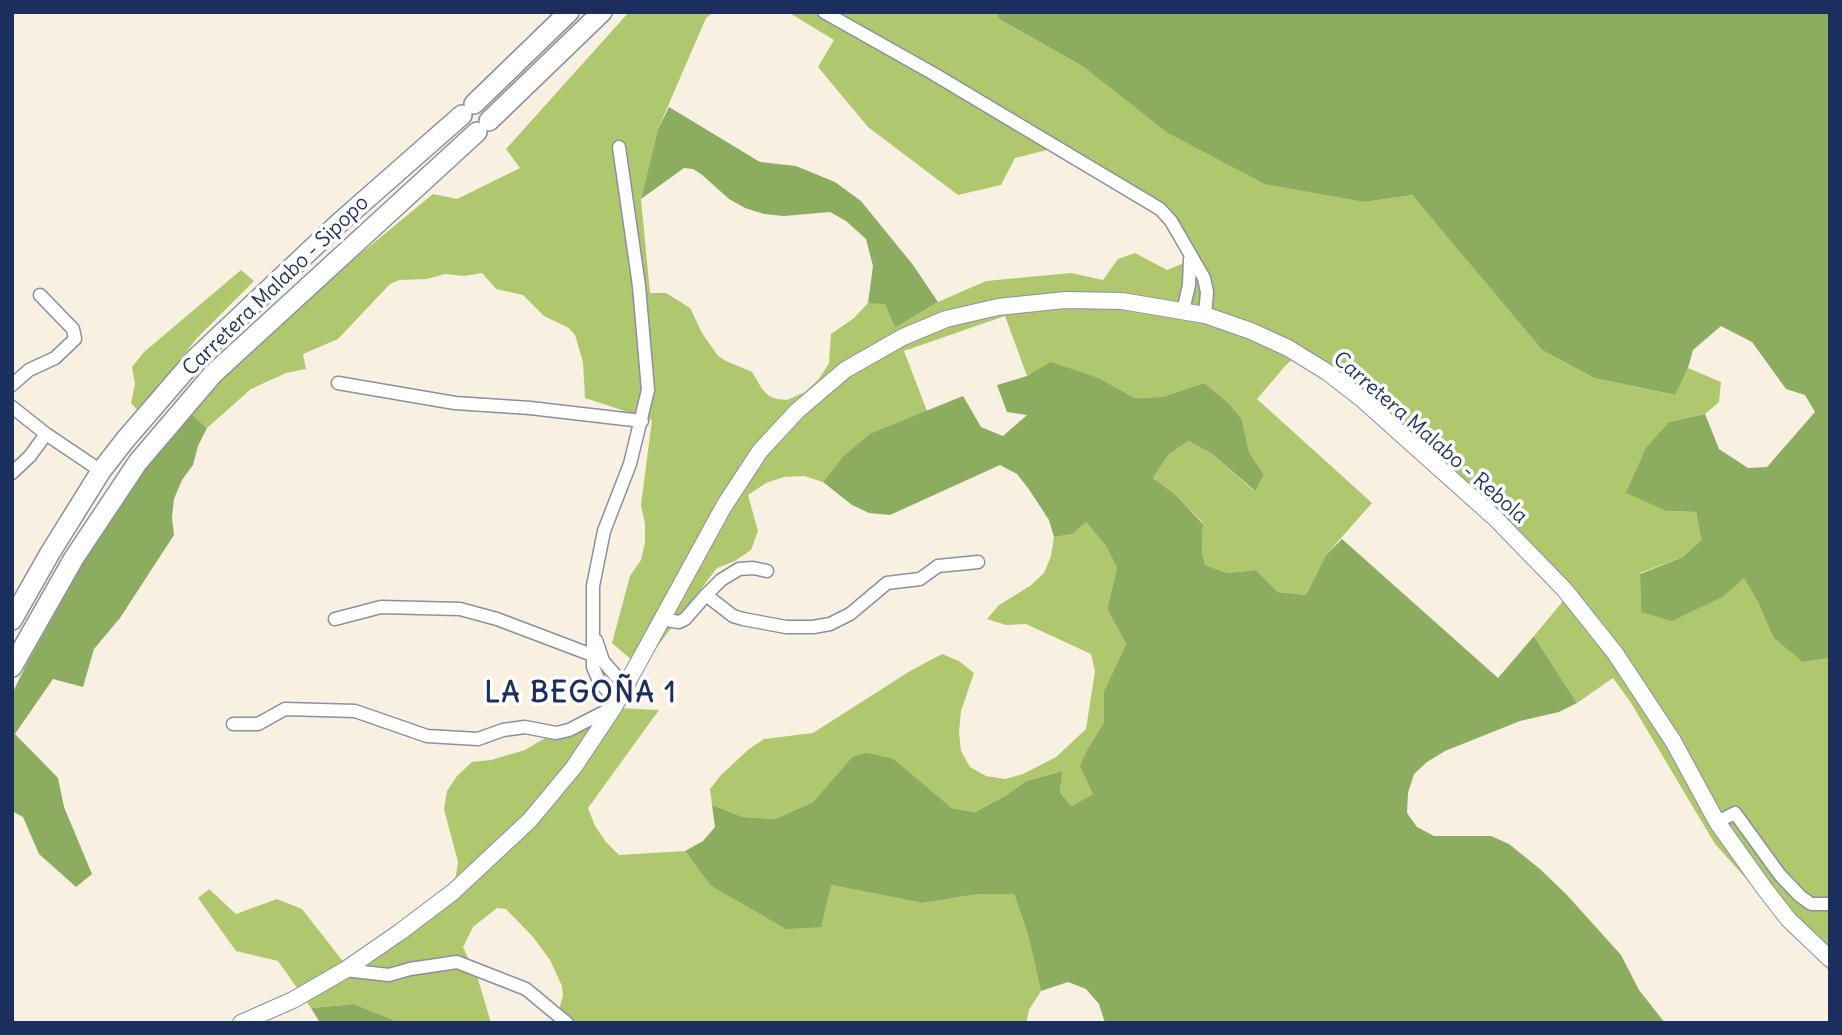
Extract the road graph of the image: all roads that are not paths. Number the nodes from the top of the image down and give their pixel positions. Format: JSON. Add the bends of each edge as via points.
{"nodes":[{"id":1,"x":569,"y":12,"type":"edge"},
{"id":2,"x":602,"y":12,"type":"edge"},
{"id":3,"x":824,"y":12,"type":"edge"},
{"id":4,"x":619,"y":147,"type":"dead end"},
{"id":5,"x":1191,"y":259,"type":"junction"},
{"id":6,"x":40,"y":295,"type":"dead end"},
{"id":7,"x":1183,"y":311,"type":"junction"},
{"id":8,"x":1205,"y":315,"type":"junction"},
{"id":9,"x":338,"y":383,"type":"dead end"},
{"id":10,"x":12,"y":385,"type":"edge"},
{"id":11,"x":12,"y":407,"type":"edge"},
{"id":12,"x":642,"y":421,"type":"junction"},
{"id":13,"x":46,"y":434,"type":"junction"},
{"id":14,"x":101,"y":471,"type":"junction"},
{"id":15,"x":12,"y":473,"type":"edge"},
{"id":16,"x":978,"y":562,"type":"dead end"},
{"id":17,"x":767,"y":571,"type":"dead end"},
{"id":18,"x":706,"y":595,"type":"junction"},
{"id":19,"x":335,"y":619,"type":"dead end"},
{"id":20,"x":661,"y":619,"type":"junction"},
{"id":21,"x":12,"y":620,"type":"edge"},
{"id":22,"x":594,"y":633,"type":"junction"},
{"id":23,"x":592,"y":655,"type":"junction"},
{"id":24,"x":12,"y":667,"type":"edge"},
{"id":25,"x":629,"y":683,"type":"junction"},
{"id":26,"x":616,"y":705,"type":"junction"},
{"id":27,"x":233,"y":724,"type":"dead end"},
{"id":28,"x":1717,"y":822,"type":"junction"},
{"id":29,"x":1830,"y":904,"type":"edge"},
{"id":30,"x":1830,"y":959,"type":"edge"},
{"id":31,"x":345,"y":970,"type":"junction"},
{"id":32,"x":241,"y":1023,"type":"edge"},
{"id":33,"x":567,"y":1023,"type":"edge"}],
"edges":[{"from":1,"to":14,"type":"highway","name":"Carretera Malabo - Sipopo","via":[[195,359]]},
{"from":2,"to":24,"type":"highway","name":"Carretera Malabo - Sipopo","via":[[213,373],[138,462],[74,558]]},
{"from":3,"to":5,"type":"street","via":[[1149,201],[1171,221]]},
{"from":4,"to":12,"type":"street","via":[[648,390]]},
{"from":5,"to":7,"type":"street"},
{"from":5,"to":8,"type":"street","via":[[1204,278]]},
{"from":6,"to":10,"type":"street","via":[[73,329],[75,339],[55,358],[29,370]]},
{"from":7,"to":8,"type":"main road","name":"Carretera Malabo - Rebola"},
{"from":7,"to":20,"type":"main road","name":"Carretera Malabo - Rebola","via":[[1122,301],[1065,300],[998,307],[936,323],[845,370],[760,451]]},
{"from":8,"to":28,"type":"main road","name":"Carretera Malabo - Rebola","via":[[1263,336],[1327,372],[1495,518],[1564,589],[1615,653],[1673,741]]},
{"from":9,"to":12,"type":"street","via":[[455,404]]},
{"from":11,"to":13,"type":"street"},
{"from":12,"to":22,"type":"street","via":[[596,565]]},
{"from":13,"to":14,"type":"street"},
{"from":13,"to":15,"type":"street"},
{"from":14,"to":21,"type":"highway","name":"Carretera Malabo - Sipopo"},
{"from":16,"to":18,"type":"street","via":[[938,566],[920,579],[887,583],[850,614],[813,627],[743,619]]},
{"from":17,"to":18,"type":"street","via":[[739,569]]},
{"from":18,"to":20,"type":"street","via":[[685,619]]},
{"from":19,"to":23,"type":"street","via":[[382,607],[460,609]]},
{"from":20,"to":25,"type":"main road","name":"Carretera Malabo - Rebola"},
{"from":22,"to":23,"type":"street"},
{"from":22,"to":25,"type":"street","via":[[603,661]]},
{"from":23,"to":26,"type":"street","via":[[595,676]]},
{"from":25,"to":26,"type":"main road","name":"Carretera Malabo - Rebola"},
{"from":26,"to":27,"type":"street","via":[[569,730],[556,733],[525,727],[478,739],[427,736],[355,711],[285,709],[258,724]]},
{"from":26,"to":31,"type":"main road","name":"Carretera Malabo - Rebola","via":[[530,820],[453,892]]},
{"from":28,"to":29,"type":"street","via":[[1735,813],[1800,896],[1811,904]]},
{"from":28,"to":30,"type":"main road","name":"Carretera Malabo - Rebola","via":[[1788,920]]},
{"from":31,"to":32,"type":"main road","name":"Carretera Malabo - Rebola"},
{"from":31,"to":33,"type":"street","via":[[379,976],[457,962],[526,989]]}]}
